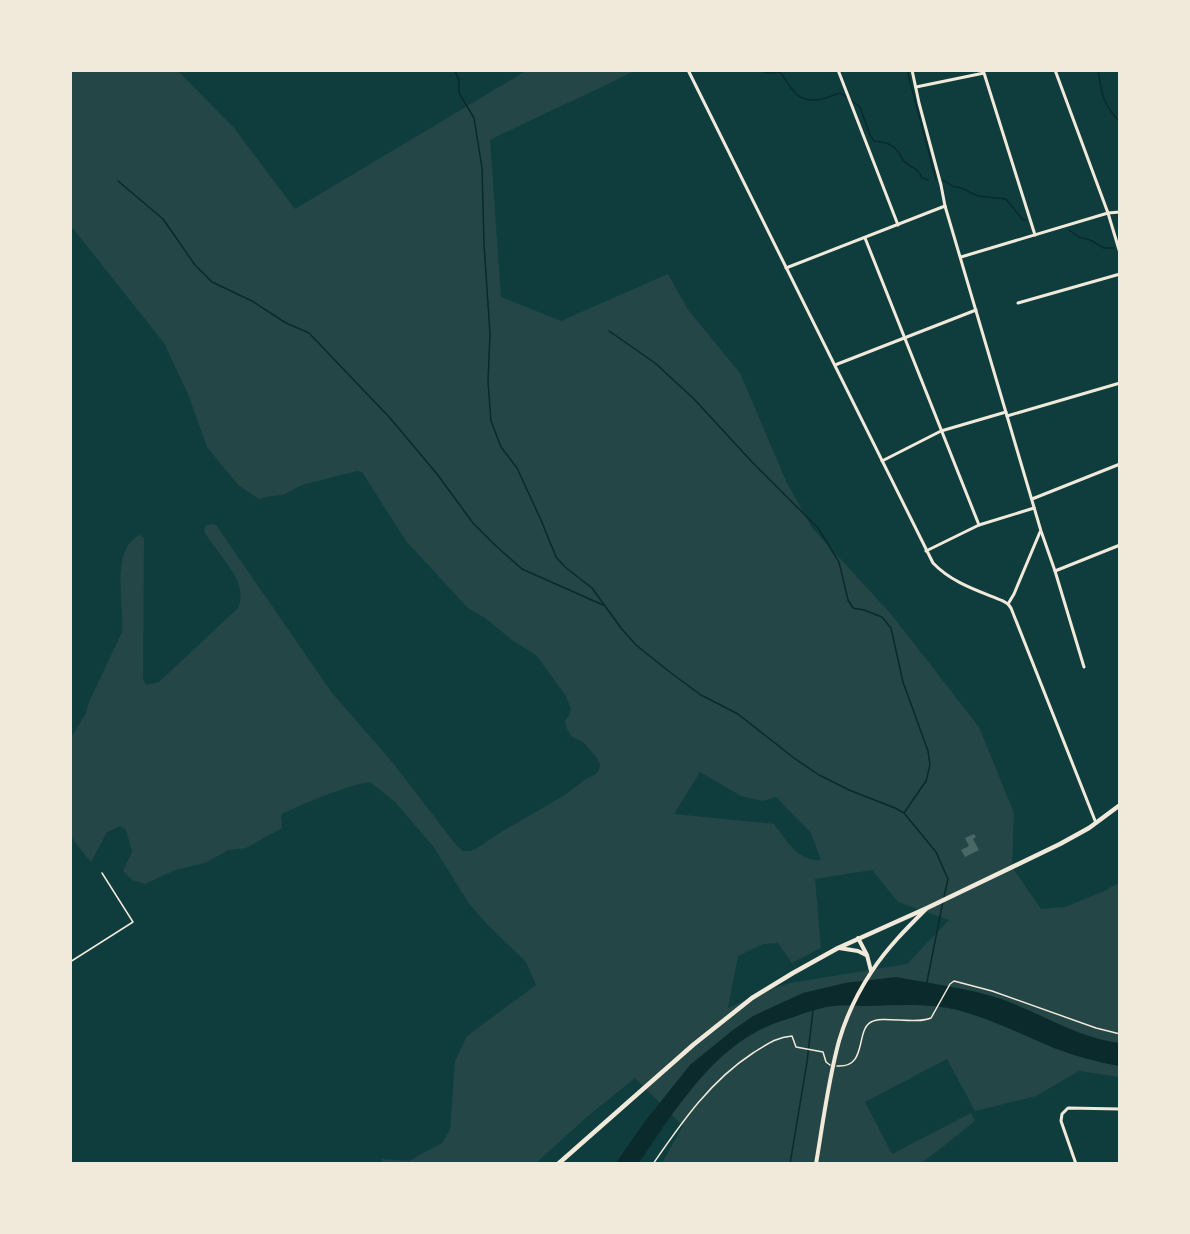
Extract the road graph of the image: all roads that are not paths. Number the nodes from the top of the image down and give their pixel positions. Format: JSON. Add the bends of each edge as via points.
{"nodes":[{"id":1,"x":688,"y":70,"type":"edge"},
{"id":2,"x":838,"y":70,"type":"edge"},
{"id":3,"x":912,"y":70,"type":"edge"},
{"id":4,"x":1055,"y":70,"type":"edge"},
{"id":5,"x":916,"y":87,"type":"junction"},
{"id":6,"x":945,"y":206,"type":"junction"},
{"id":7,"x":1119,"y":212,"type":"edge"},
{"id":8,"x":1108,"y":213,"type":"junction"},
{"id":9,"x":898,"y":225,"type":"junction"},
{"id":10,"x":1035,"y":235,"type":"junction"},
{"id":11,"x":865,"y":238,"type":"junction"},
{"id":12,"x":1119,"y":253,"type":"edge"},
{"id":13,"x":961,"y":257,"type":"junction"},
{"id":14,"x":786,"y":268,"type":"junction"},
{"id":15,"x":1119,"y":274,"type":"edge"},
{"id":16,"x":1018,"y":303,"type":"dead end"},
{"id":17,"x":976,"y":310,"type":"junction"},
{"id":18,"x":904,"y":337,"type":"junction"},
{"id":19,"x":835,"y":366,"type":"junction"},
{"id":20,"x":1119,"y":382,"type":"edge"},
{"id":21,"x":1007,"y":414,"type":"junction"},
{"id":22,"x":941,"y":431,"type":"junction"},
{"id":23,"x":882,"y":461,"type":"junction"},
{"id":24,"x":1119,"y":464,"type":"edge"},
{"id":25,"x":1032,"y":499,"type":"junction"},
{"id":26,"x":1034,"y":508,"type":"junction"},
{"id":27,"x":979,"y":525,"type":"junction"},
{"id":28,"x":1041,"y":531,"type":"junction"},
{"id":29,"x":1119,"y":545,"type":"edge"},
{"id":30,"x":926,"y":551,"type":"junction"},
{"id":31,"x":1055,"y":571,"type":"junction"},
{"id":32,"x":1008,"y":604,"type":"junction"},
{"id":33,"x":1084,"y":667,"type":"dead end"},
{"id":34,"x":1119,"y":805,"type":"edge"},
{"id":35,"x":1096,"y":823,"type":"junction"},
{"id":36,"x":102,"y":873,"type":"dead end"},
{"id":37,"x":927,"y":908,"type":"junction"},
{"id":38,"x":858,"y":938,"type":"junction"},
{"id":39,"x":837,"y":948,"type":"junction"},
{"id":40,"x":867,"y":955,"type":"junction"},
{"id":41,"x":70,"y":962,"type":"edge"},
{"id":42,"x":871,"y":972,"type":"junction"},
{"id":43,"x":1119,"y":1109,"type":"edge"},
{"id":44,"x":558,"y":1164,"type":"edge"},
{"id":45,"x":816,"y":1164,"type":"edge"},
{"id":46,"x":1076,"y":1164,"type":"edge"}],
"edges":[{"from":1,"to":14,"type":"street"},
{"from":2,"to":9,"type":"street"},
{"from":3,"to":5,"type":"street"},
{"from":4,"to":8,"type":"street"},
{"from":5,"to":6,"type":"street"},
{"from":5,"to":10,"type":"street","via":[[984,73]]},
{"from":6,"to":9,"type":"street"},
{"from":6,"to":13,"type":"street"},
{"from":7,"to":8,"type":"street"},
{"from":8,"to":10,"type":"street"},
{"from":8,"to":12,"type":"street"},
{"from":9,"to":11,"type":"street"},
{"from":10,"to":13,"type":"street"},
{"from":11,"to":14,"type":"street"},
{"from":11,"to":18,"type":"street"},
{"from":13,"to":17,"type":"street"},
{"from":14,"to":19,"type":"street"},
{"from":15,"to":16,"type":"street"},
{"from":17,"to":18,"type":"street"},
{"from":17,"to":21,"type":"street"},
{"from":18,"to":19,"type":"street"},
{"from":18,"to":22,"type":"street"},
{"from":19,"to":23,"type":"street"},
{"from":20,"to":21,"type":"street"},
{"from":21,"to":22,"type":"street"},
{"from":21,"to":25,"type":"street"},
{"from":22,"to":23,"type":"street"},
{"from":22,"to":27,"type":"street"},
{"from":23,"to":30,"type":"street"},
{"from":24,"to":25,"type":"street"},
{"from":25,"to":26,"type":"street"},
{"from":26,"to":27,"type":"street"},
{"from":26,"to":28,"type":"street"},
{"from":27,"to":30,"type":"street"},
{"from":28,"to":31,"type":"street"},
{"from":28,"to":32,"type":"street"},
{"from":29,"to":31,"type":"street"},
{"from":30,"to":32,"type":"street","via":[[945,574]]},
{"from":31,"to":33,"type":"street"},
{"from":32,"to":35,"type":"street"},
{"from":34,"to":35,"type":"main road"},
{"from":35,"to":37,"type":"main road"},
{"from":36,"to":41,"type":"lane","via":[[133,922]]},
{"from":37,"to":38,"type":"main road"},
{"from":37,"to":42,"type":"street"},
{"from":38,"to":39,"type":"main road"},
{"from":38,"to":40,"type":"street"},
{"from":39,"to":40,"type":"street"},
{"from":39,"to":44,"type":"main road","via":[[729,1015]]},
{"from":40,"to":42,"type":"street"},
{"from":42,"to":45,"type":"street","via":[[839,1040]]},
{"from":43,"to":46,"type":"street","via":[[1068,1108],[1062,1114]]}]}
